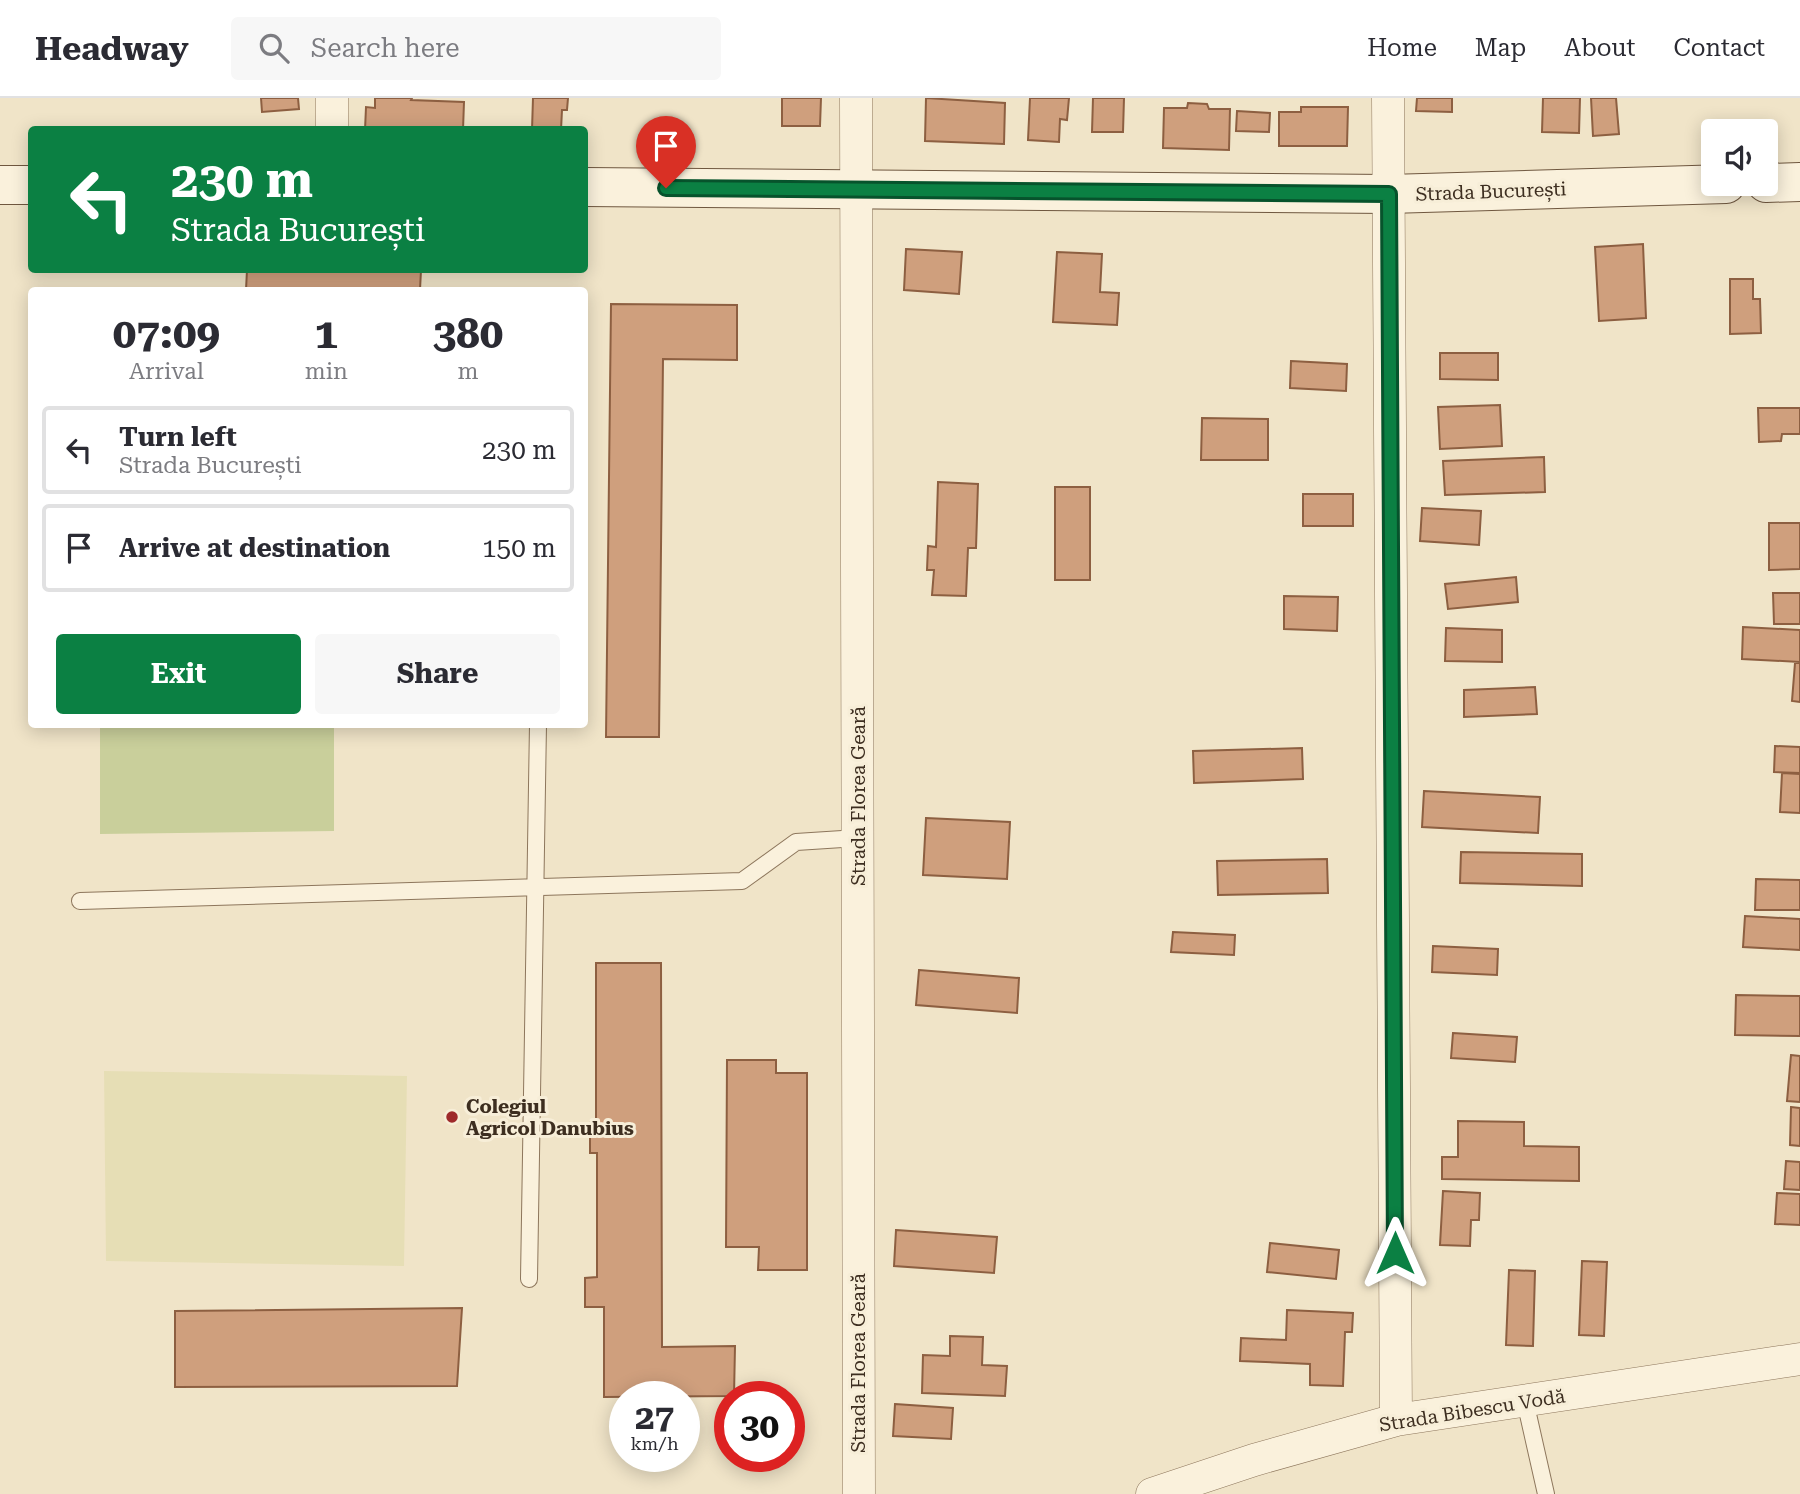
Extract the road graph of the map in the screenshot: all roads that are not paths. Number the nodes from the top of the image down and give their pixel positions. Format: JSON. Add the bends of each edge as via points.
{"nodes":[{"id":1,"x":332,"y":98,"type":"edge"},
{"id":2,"x":856,"y":98,"type":"edge"},
{"id":3,"x":1388,"y":98,"type":"edge"},
{"id":4,"x":332,"y":126,"type":"edge"},
{"id":5,"x":1800,"y":182,"type":"edge"},
{"id":6,"x":1778,"y":183,"type":"edge"},
{"id":7,"x":0,"y":185,"type":"edge"},
{"id":8,"x":28,"y":185,"type":"edge"},
{"id":9,"x":1701,"y":185,"type":"edge"},
{"id":10,"x":588,"y":187,"type":"edge"},
{"id":11,"x":856,"y":191,"type":"junction"},
{"id":12,"x":1389,"y":194,"type":"junction"},
{"id":13,"x":538,"y":728,"type":"edge"},
{"id":14,"x":858,"y":838,"type":"junction"},
{"id":15,"x":536,"y":888,"type":"junction"},
{"id":16,"x":80,"y":901,"type":"dead end"},
{"id":17,"x":529,"y":1279,"type":"dead end"},
{"id":18,"x":1800,"y":1359,"type":"edge"},
{"id":19,"x":1525,"y":1401,"type":"junction"},
{"id":20,"x":1396,"y":1420,"type":"junction"},
{"id":21,"x":859,"y":1494,"type":"edge"},
{"id":22,"x":1153,"y":1494,"type":"edge"},
{"id":23,"x":1545,"y":1494,"type":"edge"}],
"edges":[{"from":1,"to":4,"type":"street"},
{"from":2,"to":11,"type":"street","name":"Strada Florea Geară"},
{"from":3,"to":12,"type":"street"},
{"from":5,"to":6,"type":"street"},
{"from":7,"to":8,"type":"street"},
{"from":9,"to":12,"type":"street","name":"Strada București"},
{"from":10,"to":11,"type":"street","name":"Strada București"},
{"from":11,"to":12,"type":"street","name":"Strada București"},
{"from":11,"to":14,"type":"street","name":"Strada Florea Geară"},
{"from":12,"to":20,"type":"street"},
{"from":13,"to":15,"type":"lane"},
{"from":14,"to":15,"type":"lane","via":[[796,842],[742,881]]},
{"from":14,"to":21,"type":"street","name":"Strada Florea Geară"},
{"from":15,"to":16,"type":"lane"},
{"from":15,"to":17,"type":"lane"},
{"from":18,"to":19,"type":"street","name":"Strada Bibescu Vodă"},
{"from":19,"to":20,"type":"street","name":"Strada Bibescu Vodă"},
{"from":19,"to":23,"type":"lane"},
{"from":20,"to":22,"type":"street","name":"Strada Bibescu Vodă"}]}
